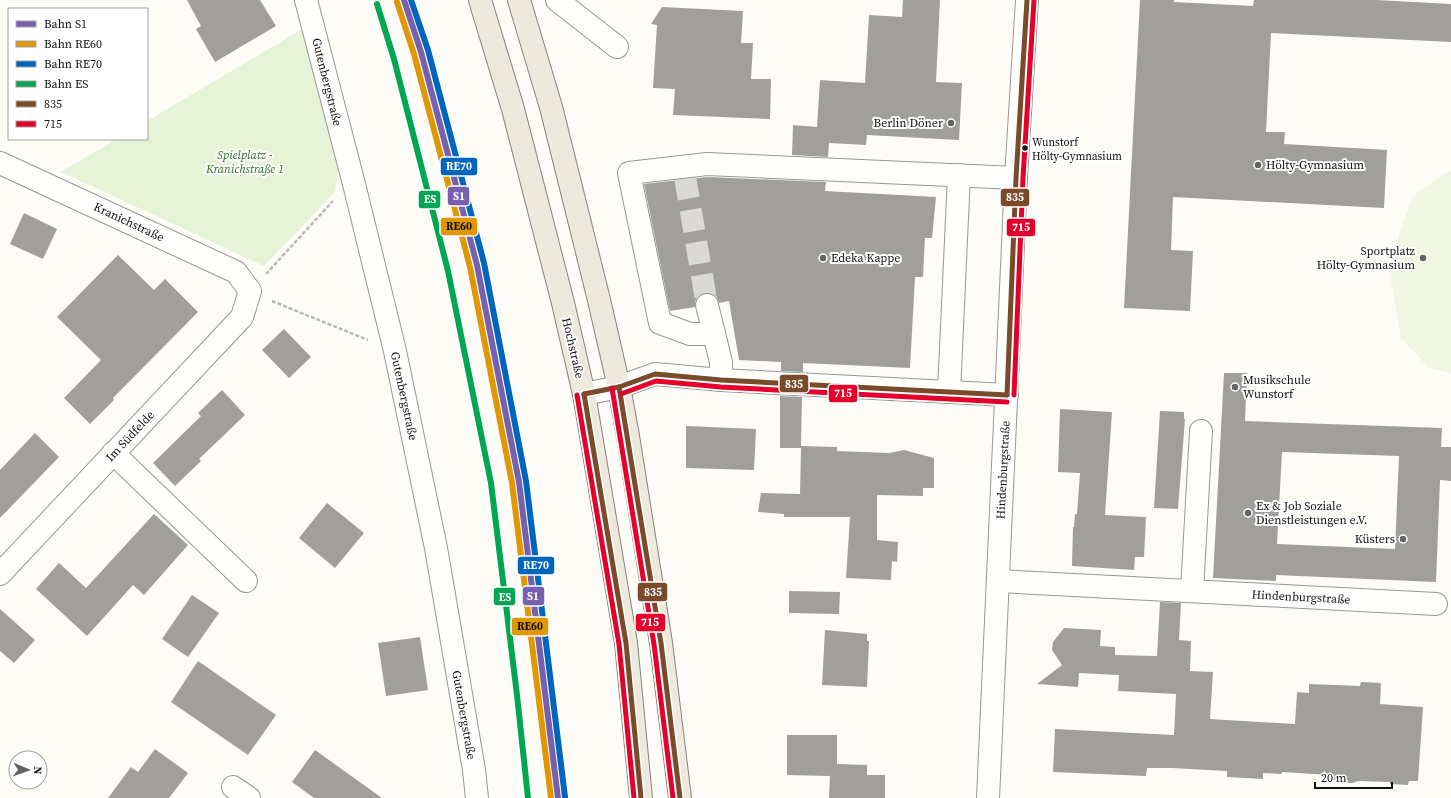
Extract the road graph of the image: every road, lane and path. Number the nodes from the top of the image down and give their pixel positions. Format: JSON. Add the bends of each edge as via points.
{"nodes":[{"id":1,"x":306,"y":0,"type":"edge"},
{"id":2,"x":480,"y":0,"type":"edge"},
{"id":3,"x":519,"y":0,"type":"edge"},
{"id":4,"x":557,"y":0,"type":"edge"},
{"id":5,"x":1027,"y":0,"type":"edge"},
{"id":6,"x":617,"y":47,"type":"dead end"},
{"id":7,"x":2,"y":168,"type":"edge"},
{"id":8,"x":959,"y":175,"type":"junction"},
{"id":9,"x":1016,"y":178,"type":"junction"},
{"id":10,"x":353,"y":180,"type":"junction"},
{"id":11,"x":250,"y":292,"type":"junction"},
{"id":12,"x":707,"y":305,"type":"tunnel mouth"},
{"id":13,"x":714,"y":334,"type":"junction"},
{"id":14,"x":395,"y":352,"type":"junction"},
{"id":15,"x":721,"y":380,"type":"junction"},
{"id":16,"x":619,"y":387,"type":"junction"},
{"id":17,"x":949,"y":392,"type":"junction"},
{"id":18,"x":584,"y":394,"type":"junction"},
{"id":19,"x":1006,"y":395,"type":"junction"},
{"id":20,"x":1201,"y":431,"type":"dead end"},
{"id":21,"x":113,"y":453,"type":"junction"},
{"id":22,"x":0,"y":574,"type":"edge"},
{"id":23,"x":246,"y":581,"type":"dead end"},
{"id":24,"x":998,"y":581,"type":"junction"},
{"id":25,"x":1192,"y":591,"type":"junction"},
{"id":26,"x":1436,"y":604,"type":"dead end"},
{"id":27,"x":477,"y":798,"type":"edge"},
{"id":28,"x":641,"y":798,"type":"edge"},
{"id":29,"x":680,"y":798,"type":"edge"},
{"id":30,"x":988,"y":798,"type":"edge"}],
"edges":[{"from":1,"to":10,"type":"street","name":"Gutenbergstraße"},
{"from":2,"to":18,"type":"main road","name":"Hochstraße","via":[[513,109]]},
{"from":3,"to":16,"type":"main road","via":[[551,107]]},
{"from":4,"to":6,"type":"street"},
{"from":5,"to":9,"type":"street","name":"Hindenburgstraße"},
{"from":7,"to":11,"type":"street","name":"Kranichstraße","via":[[236,272]]},
{"from":8,"to":9,"type":"street"},
{"from":8,"to":13,"type":"street","via":[[707,164],[684,172],[629,173],[660,323],[690,334]]},
{"from":8,"to":17,"type":"street"},
{"from":9,"to":19,"type":"street","name":"Hindenburgstraße"},
{"from":10,"to":11,"type":"path"},
{"from":10,"to":14,"type":"street","name":"Gutenbergstraße"},
{"from":11,"to":14,"type":"path"},
{"from":11,"to":21,"type":"street","name":"Im Südfelde","via":[[242,317]]},
{"from":12,"to":13,"type":"street"},
{"from":13,"to":15,"type":"street","via":[[721,362]]},
{"from":14,"to":27,"type":"street","name":"Gutenbergstraße","via":[[436,548]]},
{"from":15,"to":16,"type":"street","via":[[655,374]]},
{"from":15,"to":17,"type":"street"},
{"from":16,"to":18,"type":"street"},
{"from":16,"to":29,"type":"main road","via":[[662,643]]},
{"from":17,"to":19,"type":"street"},
{"from":18,"to":28,"type":"main road","name":"Hochstraße","via":[[626,644]]},
{"from":19,"to":24,"type":"street","name":"Hindenburgstraße"},
{"from":20,"to":25,"type":"street"},
{"from":21,"to":22,"type":"street","name":"Im Südfelde"},
{"from":21,"to":23,"type":"street"},
{"from":24,"to":25,"type":"street","name":"Hindenburgstraße"},
{"from":24,"to":30,"type":"street","name":"Hindenburgstraße"},
{"from":25,"to":26,"type":"street","name":"Hindenburgstraße"}]}
